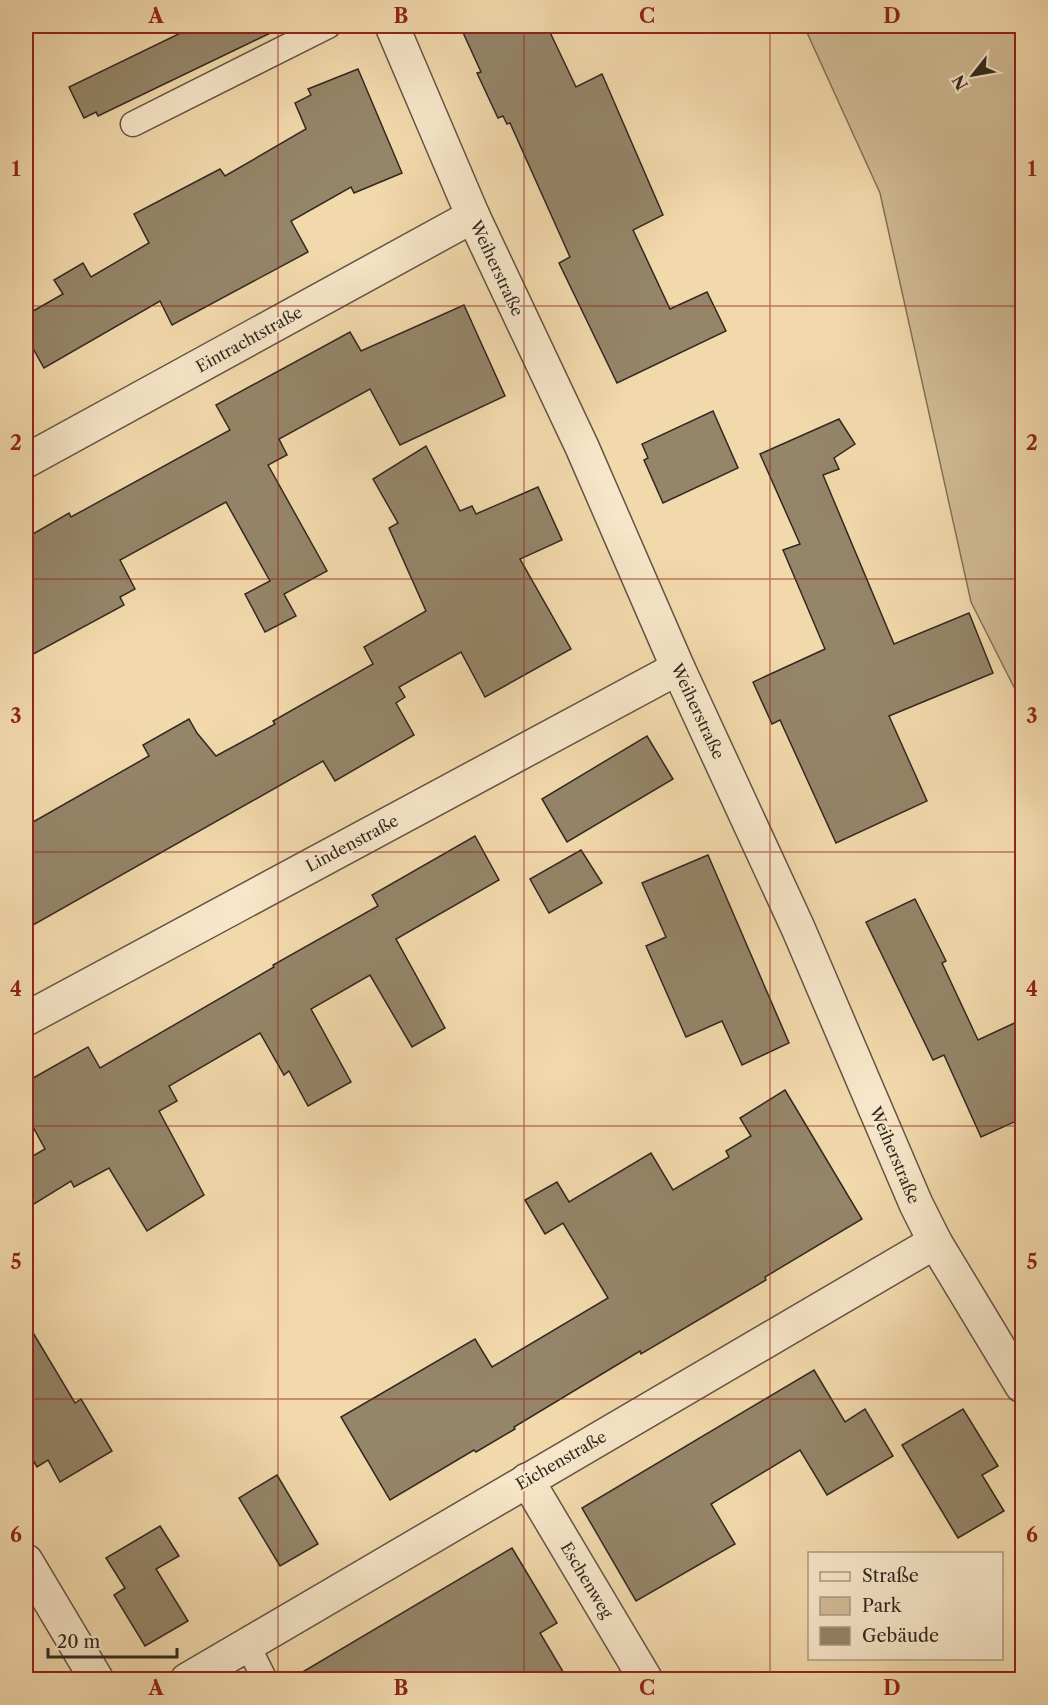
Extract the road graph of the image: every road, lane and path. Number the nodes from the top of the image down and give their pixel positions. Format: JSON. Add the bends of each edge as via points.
{"nodes":[{"id":1,"x":328,"y":26,"type":"edge"},
{"id":2,"x":392,"y":26,"type":"edge"},
{"id":3,"x":133,"y":124,"type":"dead end"},
{"id":4,"x":473,"y":216,"type":"junction"},
{"id":5,"x":26,"y":461,"type":"edge"},
{"id":6,"x":678,"y":668,"type":"junction"},
{"id":7,"x":26,"y":1019,"type":"edge"},
{"id":8,"x":936,"y":1242,"type":"junction"},
{"id":9,"x":1023,"y":1386,"type":"edge"},
{"id":10,"x":527,"y":1480,"type":"junction"},
{"id":11,"x":26,"y":1561,"type":"edge"},
{"id":12,"x":247,"y":1644,"type":"junction"},
{"id":13,"x":97,"y":1680,"type":"edge"},
{"id":14,"x":187,"y":1680,"type":"edge"},
{"id":15,"x":266,"y":1680,"type":"edge"},
{"id":16,"x":646,"y":1680,"type":"edge"}],
"edges":[{"from":1,"to":3,"type":"lane"},
{"from":2,"to":4,"type":"street","name":"Weiherstraße"},
{"from":4,"to":5,"type":"street","name":"Eintrachtstraße"},
{"from":4,"to":6,"type":"street","name":"Weiherstraße","via":[[582,447]]},
{"from":6,"to":7,"type":"street","name":"Lindenstraße"},
{"from":6,"to":8,"type":"street","name":"Weiherstraße"},
{"from":8,"to":9,"type":"street","name":"Weiherstraße"},
{"from":8,"to":10,"type":"street","name":"Eichenstraße"},
{"from":10,"to":12,"type":"street","name":"Eichenstraße"},
{"from":10,"to":16,"type":"street","name":"Eschenweg"},
{"from":11,"to":13,"type":"street"},
{"from":12,"to":14,"type":"street","name":"Eichenstraße"},
{"from":12,"to":15,"type":"lane"}]}
